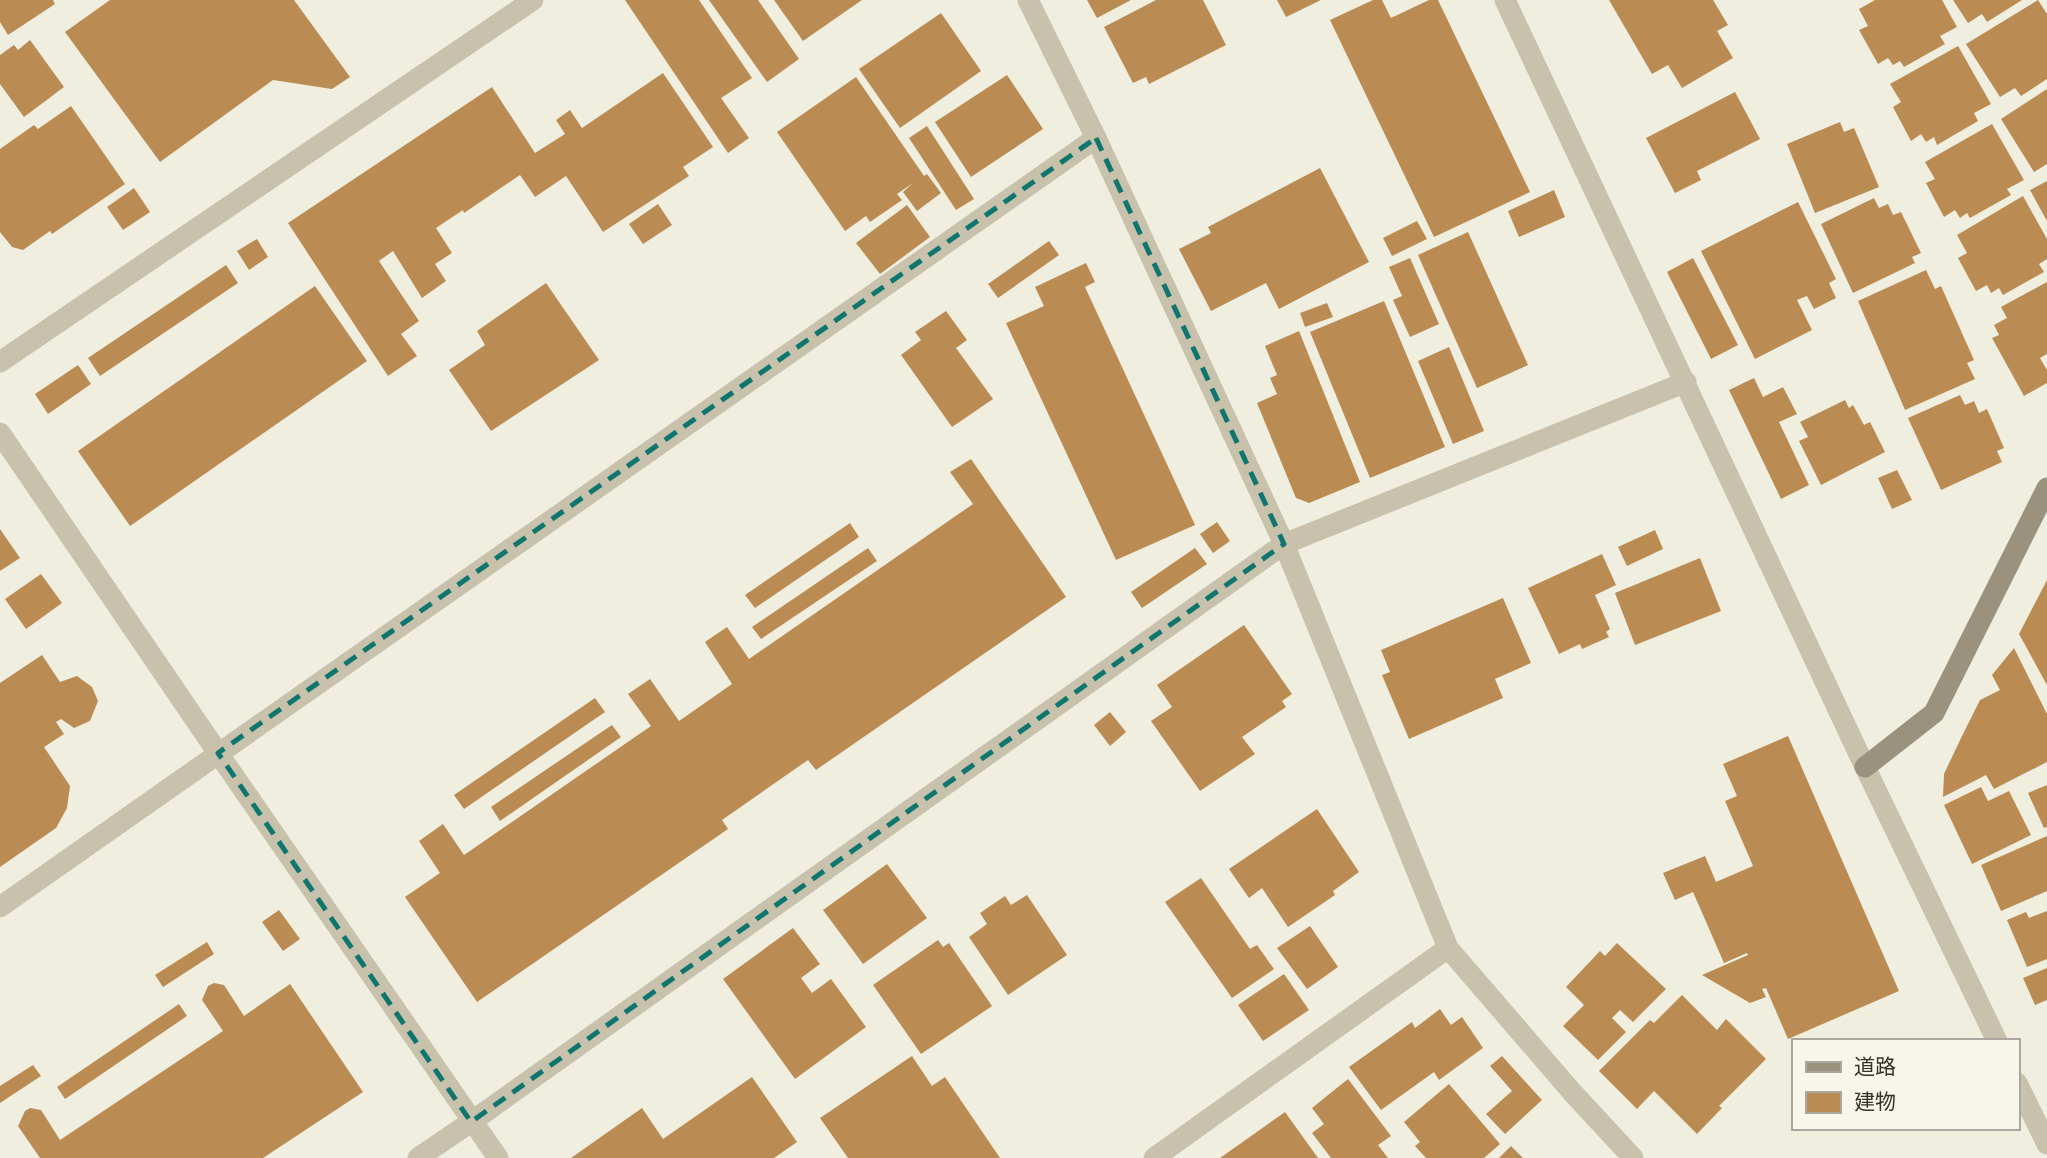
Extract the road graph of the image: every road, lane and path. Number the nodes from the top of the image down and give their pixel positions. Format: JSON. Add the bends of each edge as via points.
{"nodes":[{"id":1,"x":533,"y":0,"type":"edge"},
{"id":2,"x":1028,"y":0,"type":"edge"},
{"id":3,"x":1505,"y":0,"type":"edge"},
{"id":4,"x":1096,"y":138,"type":"junction"},
{"id":5,"x":0,"y":362,"type":"edge"},
{"id":6,"x":1686,"y":382,"type":"junction"},
{"id":7,"x":0,"y":433,"type":"edge"},
{"id":8,"x":2047,"y":488,"type":"edge"},
{"id":9,"x":1284,"y":544,"type":"junction"},
{"id":10,"x":218,"y":753,"type":"junction"},
{"id":11,"x":1866,"y":767,"type":"junction"},
{"id":12,"x":0,"y":907,"type":"edge"},
{"id":13,"x":1448,"y":948,"type":"junction"},
{"id":14,"x":1996,"y":1039,"type":"edge"},
{"id":15,"x":2019,"y":1087,"type":"edge"},
{"id":16,"x":471,"y":1122,"type":"junction"},
{"id":17,"x":2047,"y":1144,"type":"edge"},
{"id":18,"x":418,"y":1158,"type":"edge"},
{"id":19,"x":498,"y":1158,"type":"edge"},
{"id":20,"x":1154,"y":1158,"type":"edge"},
{"id":21,"x":1633,"y":1158,"type":"edge"}],
"edges":[{"from":1,"to":5,"type":"street"},
{"from":2,"to":4,"type":"street"},
{"from":3,"to":6,"type":"street"},
{"from":4,"to":9,"type":"street"},
{"from":4,"to":10,"type":"street"},
{"from":6,"to":9,"type":"street"},
{"from":6,"to":11,"type":"street"},
{"from":7,"to":10,"type":"street"},
{"from":8,"to":11,"type":"street","via":[[1934,713]]},
{"from":9,"to":13,"type":"street"},
{"from":9,"to":16,"type":"street"},
{"from":10,"to":12,"type":"street"},
{"from":10,"to":16,"type":"street"},
{"from":11,"to":14,"type":"street"},
{"from":13,"to":20,"type":"street"},
{"from":13,"to":21,"type":"street"},
{"from":15,"to":17,"type":"street"},
{"from":16,"to":18,"type":"street"},
{"from":16,"to":19,"type":"street"}]}
